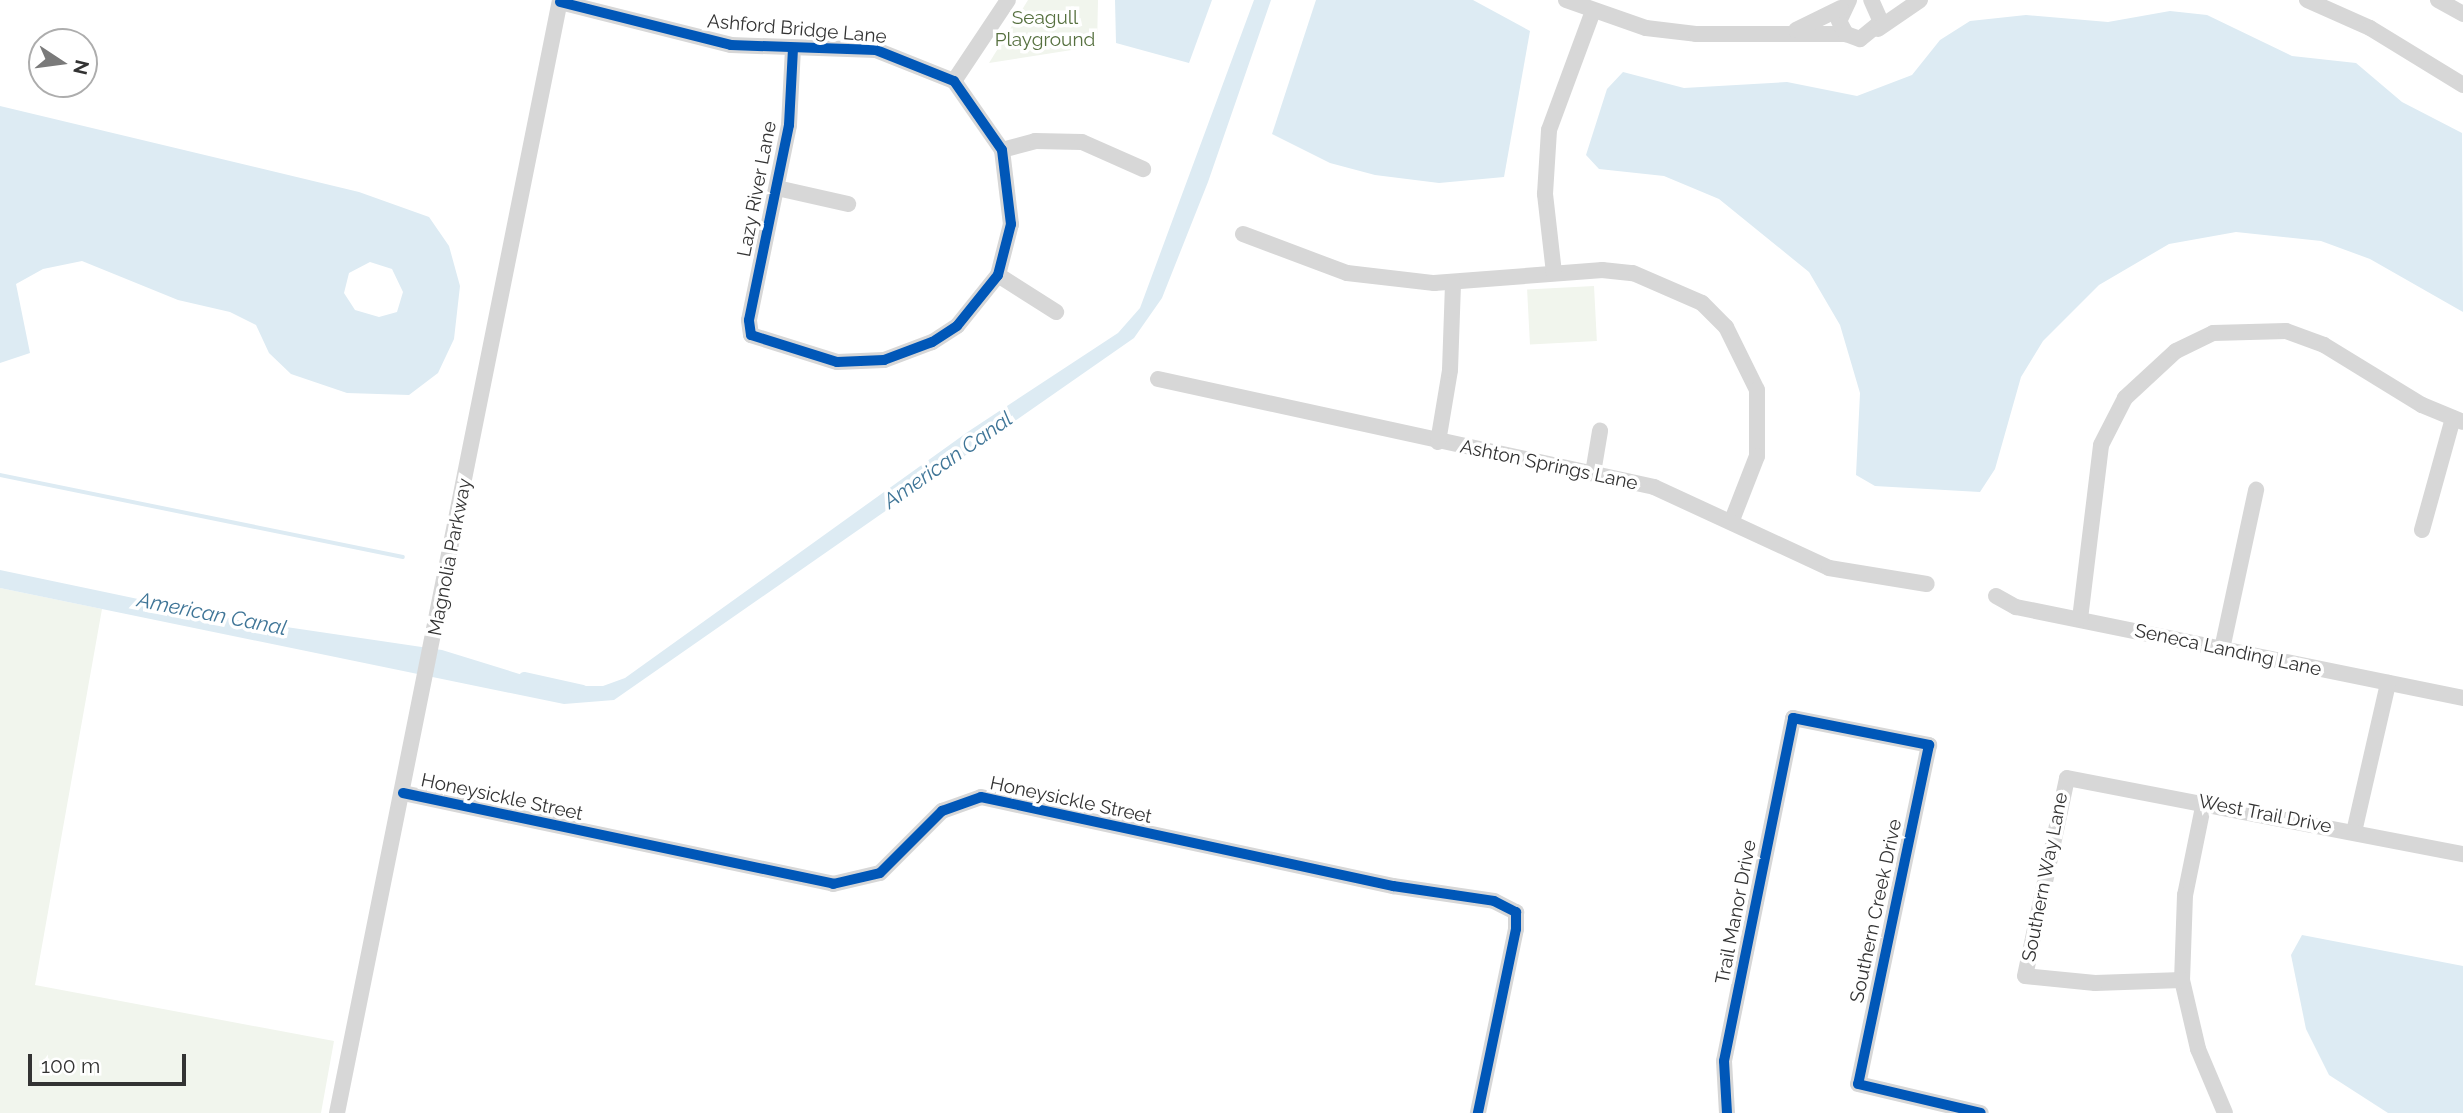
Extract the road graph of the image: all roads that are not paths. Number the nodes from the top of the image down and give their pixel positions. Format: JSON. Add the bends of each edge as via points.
{"nodes":[{"id":1,"x":1008,"y":0,"type":"edge"},
{"id":2,"x":1566,"y":0,"type":"edge"},
{"id":3,"x":1918,"y":0,"type":"edge"},
{"id":4,"x":2307,"y":0,"type":"edge"},
{"id":5,"x":2438,"y":0,"type":"edge"},
{"id":6,"x":560,"y":1,"type":"edge"},
{"id":7,"x":1873,"y":1,"type":"edge"},
{"id":8,"x":1845,"y":3,"type":"edge"},
{"id":9,"x":1593,"y":11,"type":"junction"},
{"id":10,"x":2463,"y":14,"type":"edge"},
{"id":11,"x":1878,"y":29,"type":"junction"},
{"id":12,"x":1846,"y":34,"type":"junction"},
{"id":13,"x":1784,"y":35,"type":"junction"},
{"id":14,"x":793,"y":50,"type":"junction"},
{"id":15,"x":954,"y":81,"type":"junction"},
{"id":16,"x":2463,"y":85,"type":"edge"},
{"id":17,"x":1002,"y":150,"type":"junction"},
{"id":18,"x":1143,"y":169,"type":"dead end"},
{"id":19,"x":777,"y":188,"type":"junction"},
{"id":20,"x":848,"y":204,"type":"dead end"},
{"id":21,"x":1243,"y":234,"type":"dead end"},
{"id":22,"x":1554,"y":273,"type":"junction"},
{"id":23,"x":998,"y":275,"type":"junction"},
{"id":24,"x":1453,"y":283,"type":"junction"},
{"id":25,"x":1056,"y":312,"type":"dead end"},
{"id":26,"x":1158,"y":379,"type":"dead end"},
{"id":27,"x":2458,"y":420,"type":"edge"},
{"id":28,"x":1601,"y":431,"type":"dead end"},
{"id":29,"x":1438,"y":442,"type":"junction"},
{"id":30,"x":1593,"y":473,"type":"junction"},
{"id":31,"x":2256,"y":490,"type":"dead end"},
{"id":32,"x":1732,"y":520,"type":"junction"},
{"id":33,"x":2422,"y":530,"type":"dead end"},
{"id":34,"x":1927,"y":584,"type":"dead end"},
{"id":35,"x":1996,"y":596,"type":"dead end"},
{"id":36,"x":2080,"y":620,"type":"junction"},
{"id":37,"x":2222,"y":649,"type":"junction"},
{"id":38,"x":2388,"y":683,"type":"junction"},
{"id":39,"x":2463,"y":698,"type":"edge"},
{"id":40,"x":1929,"y":745,"type":"joint"},
{"id":41,"x":2067,"y":778,"type":"joint"},
{"id":42,"x":403,"y":793,"type":"junction"},
{"id":43,"x":2204,"y":802,"type":"junction"},
{"id":44,"x":2354,"y":832,"type":"junction"},
{"id":45,"x":2463,"y":854,"type":"edge"},
{"id":46,"x":2182,"y":980,"type":"junction"},
{"id":47,"x":2220,"y":1111,"type":"edge"},
{"id":48,"x":337,"y":1113,"type":"edge"},
{"id":49,"x":1478,"y":1113,"type":"edge"},
{"id":50,"x":1727,"y":1113,"type":"edge"},
{"id":51,"x":1981,"y":1113,"type":"edge"}],
"edges":[{"from":1,"to":15,"type":"street"},
{"from":2,"to":9,"type":"street"},
{"from":3,"to":7,"type":"street"},
{"from":3,"to":11,"type":"street"},
{"from":4,"to":16,"type":"street","via":[[2370,28]]},
{"from":5,"to":10,"type":"street"},
{"from":6,"to":14,"type":"street","name":"Ashford Bridge Lane","via":[[697,38]]},
{"from":6,"to":42,"type":"street","name":"Magnolia Parkway"},
{"from":7,"to":11,"type":"street"},
{"from":8,"to":12,"type":"street"},
{"from":8,"to":13,"type":"street"},
{"from":9,"to":13,"type":"street","via":[[1684,33]]},
{"from":9,"to":22,"type":"street","via":[[1549,130],[1545,194]]},
{"from":11,"to":12,"type":"street","via":[[1860,39]]},
{"from":12,"to":13,"type":"street"},
{"from":14,"to":15,"type":"street","name":"Ashford Bridge Lane","via":[[876,50]]},
{"from":14,"to":19,"type":"street","name":"Lazy River Lane"},
{"from":15,"to":17,"type":"street"},
{"from":17,"to":18,"type":"street","via":[[1035,141],[1082,142]]},
{"from":17,"to":23,"type":"street","via":[[1011,224]]},
{"from":19,"to":20,"type":"street"},
{"from":19,"to":23,"type":"street","name":"Lazy River Lane","via":[[749,320],[751,335],[837,362],[884,359],[957,326]]},
{"from":21,"to":24,"type":"street","via":[[1347,273]]},
{"from":22,"to":24,"type":"street"},
{"from":22,"to":32,"type":"street","via":[[1633,273],[1702,303],[1726,327],[1757,390],[1760,425],[1755,466]]},
{"from":23,"to":25,"type":"street"},
{"from":24,"to":29,"type":"street","via":[[1450,370]]},
{"from":26,"to":29,"type":"street","name":"Ashton Springs Lane"},
{"from":27,"to":33,"type":"street"},
{"from":27,"to":36,"type":"street","via":[[2324,345],[2286,331],[2213,333],[2176,351],[2125,398],[2101,445]]},
{"from":28,"to":30,"type":"street"},
{"from":29,"to":30,"type":"street","name":"Ashton Springs Lane"},
{"from":30,"to":32,"type":"street","name":"Ashton Springs Lane","via":[[1688,498]]},
{"from":31,"to":37,"type":"street"},
{"from":32,"to":34,"type":"street","name":"Ashton Springs Lane","via":[[1829,568]]},
{"from":35,"to":36,"type":"street","name":"Seneca Landing Lane","via":[[2016,607]]},
{"from":36,"to":37,"type":"street","name":"Seneca Landing Lane"},
{"from":37,"to":38,"type":"street","name":"Seneca Landing Lane"},
{"from":38,"to":39,"type":"street","name":"Seneca Landing Lane"},
{"from":38,"to":44,"type":"street"},
{"from":40,"to":50,"type":"street","name":"Trail Manor Drive","via":[[1793,718],[1724,1061]]},
{"from":40,"to":51,"type":"street","name":"Southern Creek Drive","via":[[1858,1084]]},
{"from":41,"to":43,"type":"street","name":"West Trail Drive"},
{"from":41,"to":46,"type":"street","name":"Southern Way Lane","via":[[2025,976],[2095,984]]},
{"from":42,"to":48,"type":"street","name":"Magnolia Parkway"},
{"from":42,"to":49,"type":"street","name":"Honeysickle Street","via":[[833,884],[880,873],[942,811],[981,797],[1393,886],[1494,901],[1516,912],[1516,929]]},
{"from":43,"to":44,"type":"street","name":"West Trail Drive"},
{"from":43,"to":46,"type":"street","via":[[2185,895]]},
{"from":44,"to":45,"type":"street","name":"West Trail Drive"},
{"from":46,"to":47,"type":"street","via":[[2198,1049]]}]}
